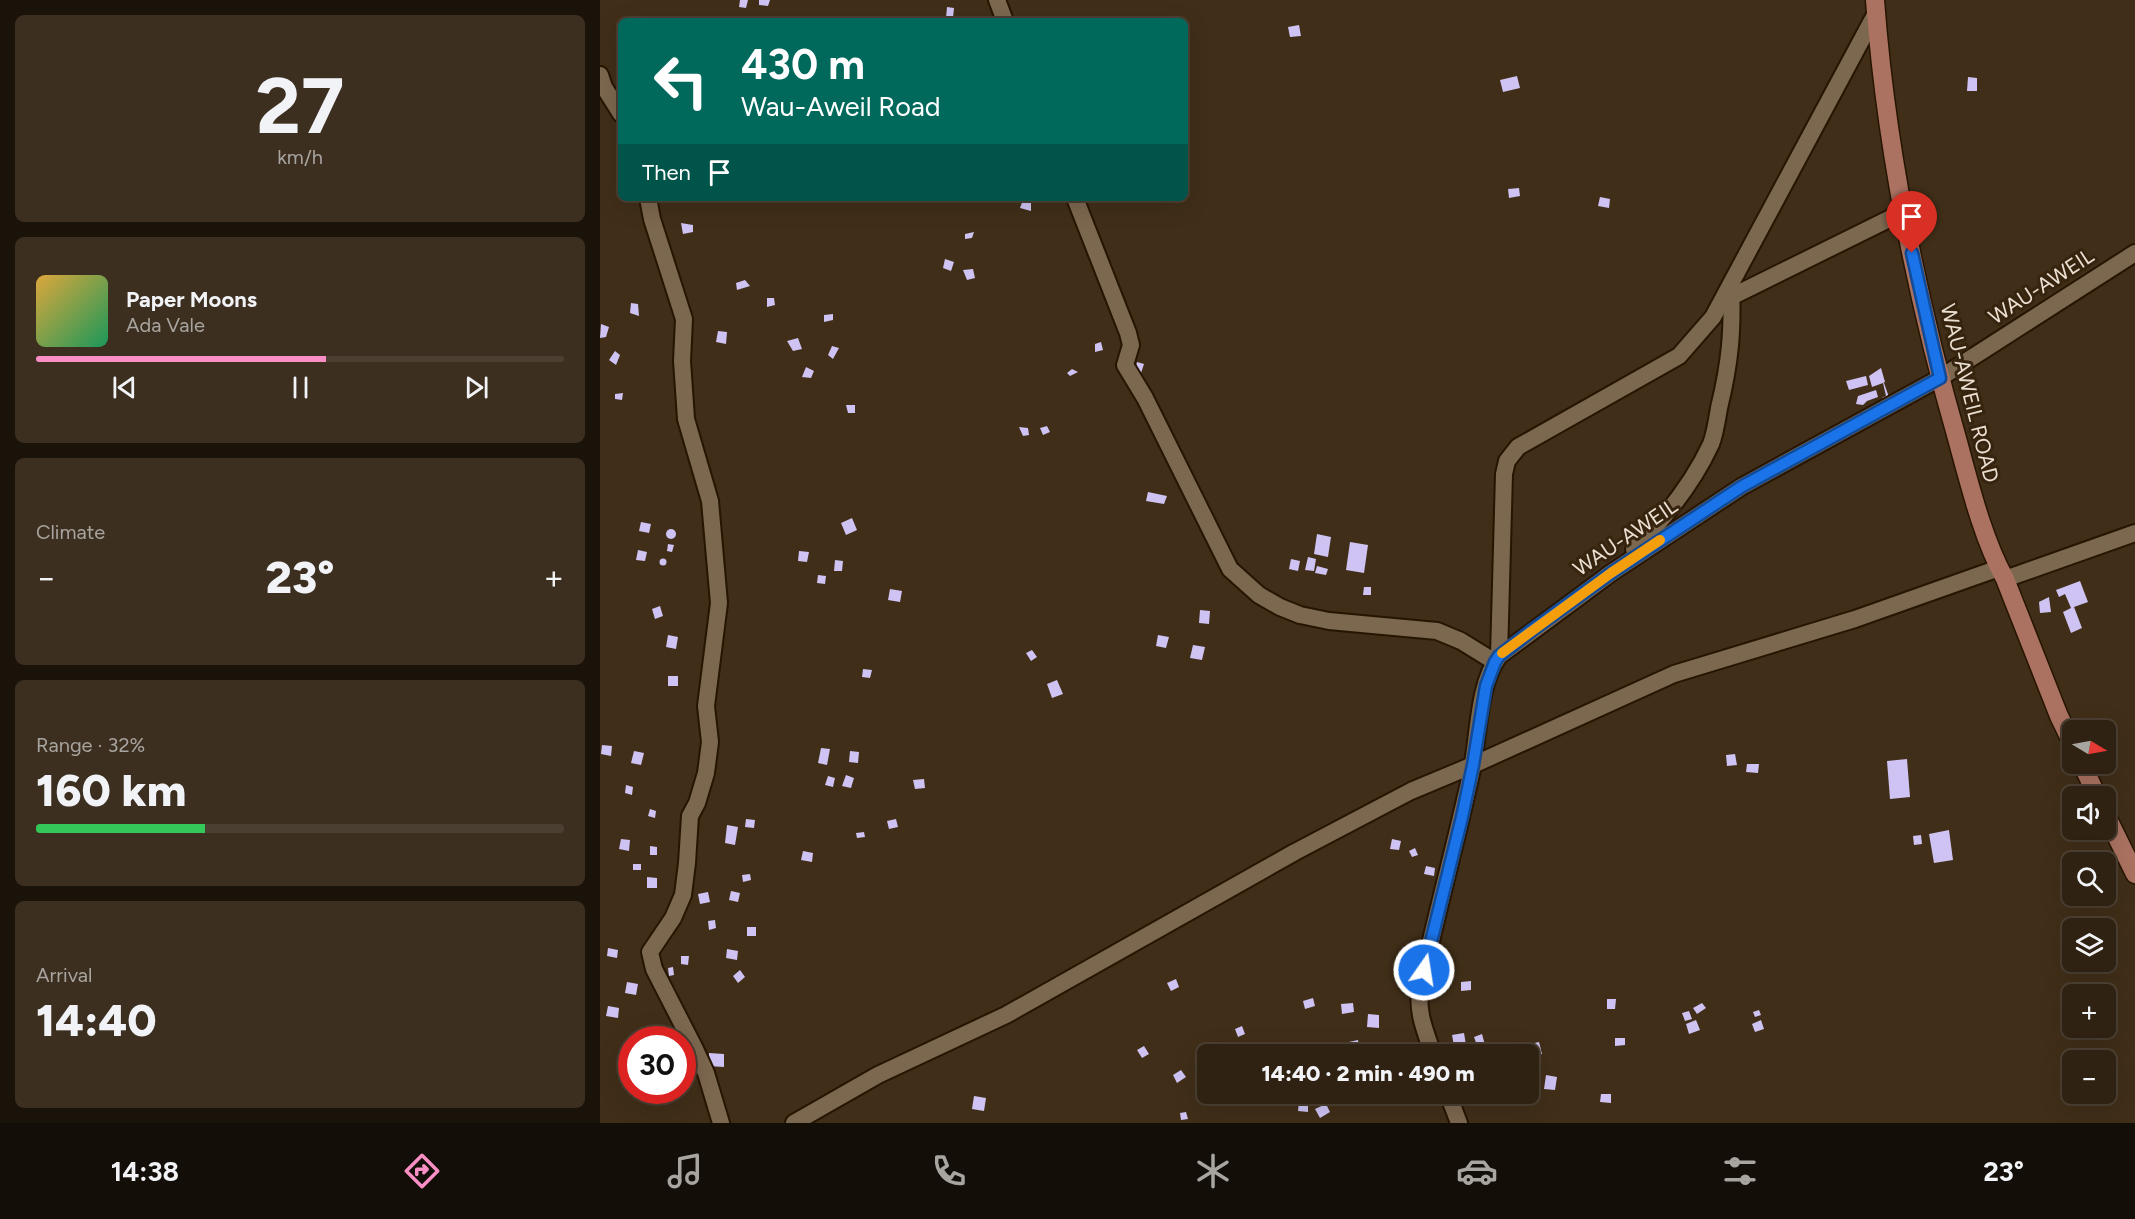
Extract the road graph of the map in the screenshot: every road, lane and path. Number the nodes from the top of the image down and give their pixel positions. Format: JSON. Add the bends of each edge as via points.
{"nodes":[{"id":1,"x":997,"y":0,"type":"edge"},
{"id":2,"x":1876,"y":6,"type":"edge"},
{"id":3,"x":1004,"y":18,"type":"edge"},
{"id":4,"x":600,"y":75,"type":"edge"},
{"id":5,"x":618,"y":109,"type":"edge"},
{"id":6,"x":649,"y":201,"type":"edge"},
{"id":7,"x":1076,"y":201,"type":"edge"},
{"id":8,"x":1903,"y":212,"type":"junction"},
{"id":9,"x":2135,"y":253,"type":"edge"},
{"id":10,"x":1731,"y":290,"type":"junction"},
{"id":11,"x":1940,"y":378,"type":"junction"},
{"id":12,"x":2135,"y":533,"type":"edge"},
{"id":13,"x":1611,"y":573,"type":"junction"},
{"id":14,"x":2002,"y":573,"type":"junction"},
{"id":15,"x":1497,"y":659,"type":"junction"},
{"id":16,"x":2062,"y":722,"type":"edge"},
{"id":17,"x":1473,"y":765,"type":"junction"},
{"id":18,"x":2116,"y":835,"type":"edge"},
{"id":19,"x":2135,"y":873,"type":"edge"},
{"id":20,"x":1430,"y":1044,"type":"edge"},
{"id":21,"x":1452,"y":1104,"type":"edge"},
{"id":22,"x":721,"y":1123,"type":"edge"},
{"id":23,"x":794,"y":1123,"type":"edge"},
{"id":24,"x":1459,"y":1123,"type":"edge"}],
"edges":[{"from":1,"to":3,"type":"street"},
{"from":2,"to":8,"type":"main road","name":"WAU-AWEIL ROAD"},
{"from":2,"to":10,"type":"street"},
{"from":4,"to":5,"type":"street"},
{"from":6,"to":22,"type":"street","via":[[684,320],[686,419],[710,501],[719,603],[706,706],[710,742],[706,773],[690,816],[682,895],[673,918],[650,952],[654,969],[706,1073]]},
{"from":7,"to":15,"type":"street","via":[[1128,333],[1131,345],[1125,365],[1230,569],[1259,595],[1300,615],[1437,631]]},
{"from":8,"to":10,"type":"street"},
{"from":8,"to":11,"type":"main road","name":"WAU-AWEIL ROAD"},
{"from":9,"to":11,"type":"street","name":"WAU-AWEIL"},
{"from":10,"to":13,"type":"street","via":[[1729,366],[1711,443],[1659,523]]},
{"from":10,"to":15,"type":"street","via":[[1679,356],[1518,447],[1507,461]]},
{"from":11,"to":13,"type":"street","name":"WAU-AWEIL","via":[[1741,487]]},
{"from":11,"to":14,"type":"main road","name":"WAU-AWEIL ROAD","via":[[1974,499]]},
{"from":12,"to":14,"type":"street"},
{"from":13,"to":15,"type":"street","name":"WAU-AWEIL"},
{"from":14,"to":16,"type":"main road","name":"WAU-AWEIL ROAD"},
{"from":14,"to":17,"type":"street","via":[[1674,674]]},
{"from":15,"to":17,"type":"street","via":[[1481,706]]},
{"from":17,"to":20,"type":"street","via":[[1420,988],[1419,1013]]},
{"from":17,"to":23,"type":"street","via":[[1412,791],[1295,852],[1006,1015],[878,1075]]},
{"from":18,"to":19,"type":"main road"},
{"from":21,"to":24,"type":"street"}]}
